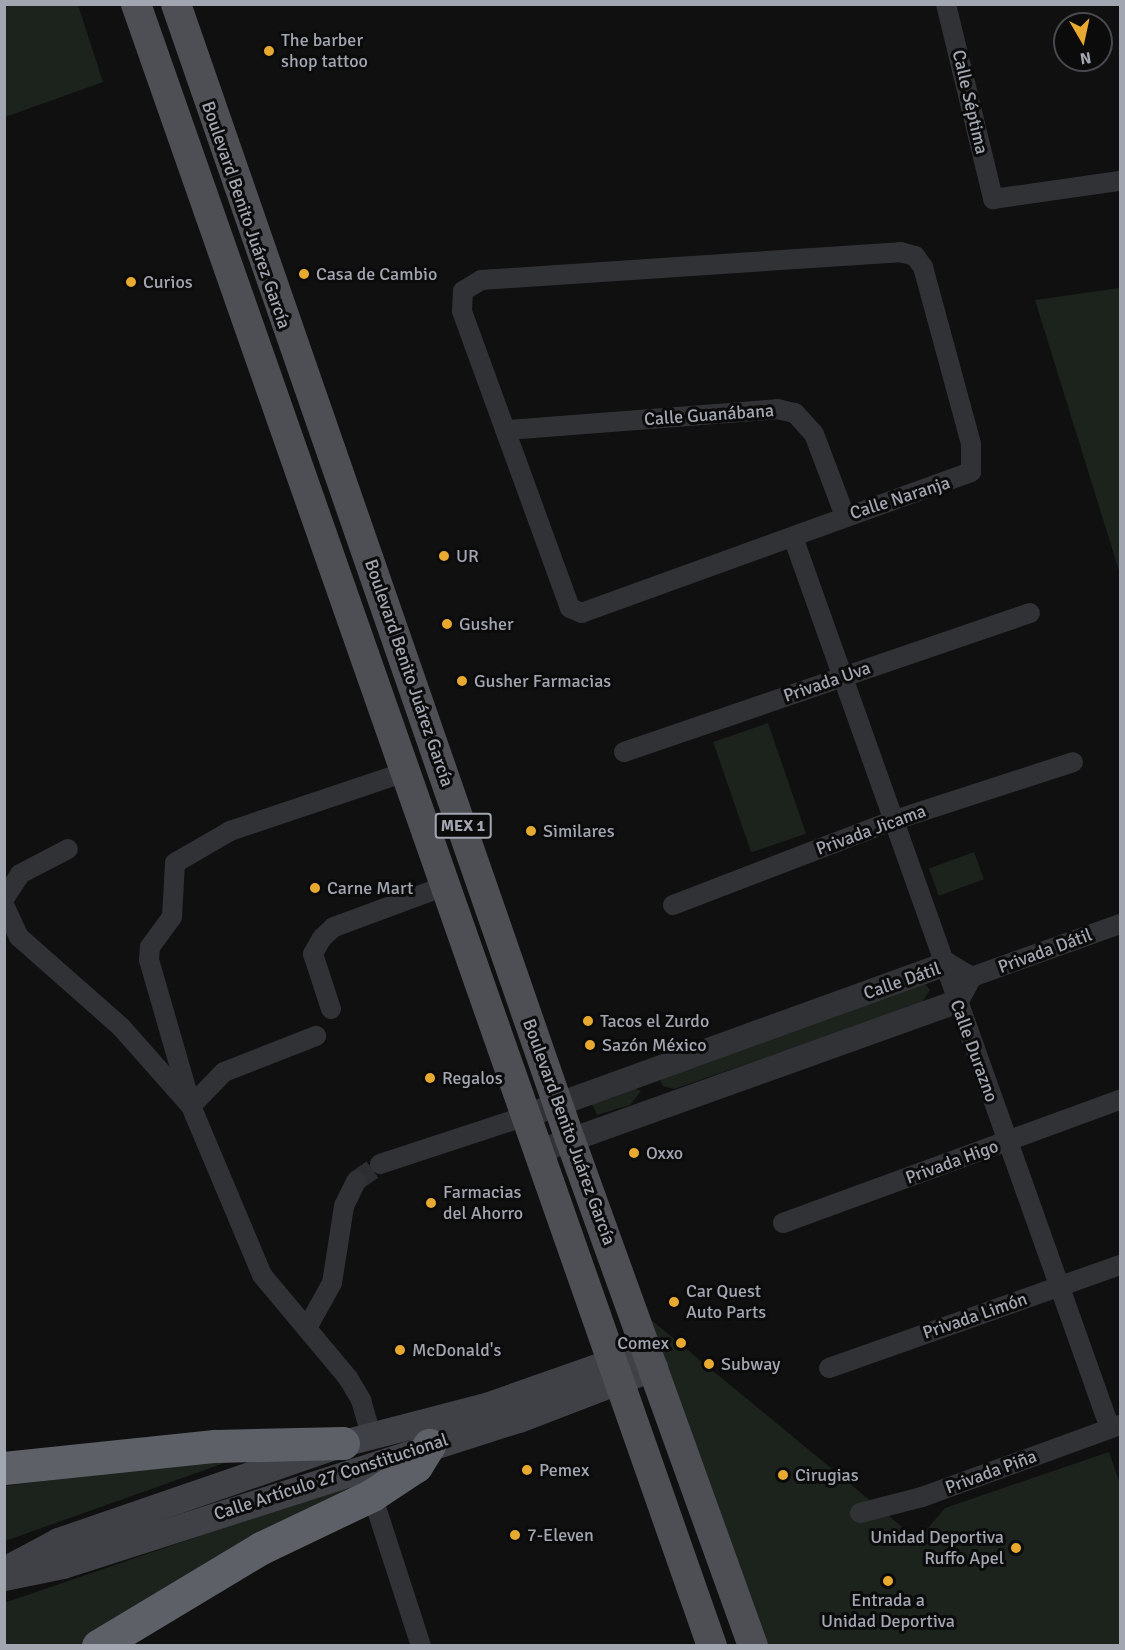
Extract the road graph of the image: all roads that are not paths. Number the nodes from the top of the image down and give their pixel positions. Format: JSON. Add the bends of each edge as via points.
{"nodes":[{"id":1,"x":136,"y":4,"type":"edge"},
{"id":2,"x":176,"y":4,"type":"edge"},
{"id":3,"x":946,"y":4,"type":"edge"},
{"id":4,"x":1120,"y":181,"type":"edge"},
{"id":5,"x":507,"y":430,"type":"junction"},
{"id":6,"x":845,"y":516,"type":"junction"},
{"id":7,"x":793,"y":537,"type":"junction"},
{"id":8,"x":1030,"y":613,"type":"dead end"},
{"id":9,"x":844,"y":676,"type":"junction"},
{"id":10,"x":624,"y":752,"type":"dead end"},
{"id":11,"x":1072,"y":762,"type":"dead end"},
{"id":12,"x":402,"y":773,"type":"junction"},
{"id":13,"x":895,"y":820,"type":"junction"},
{"id":14,"x":68,"y":849,"type":"dead end"},
{"id":15,"x":442,"y":887,"type":"junction"},
{"id":16,"x":4,"y":899,"type":"edge"},
{"id":17,"x":673,"y":904,"type":"dead end"},
{"id":18,"x":4,"y":905,"type":"edge"},
{"id":19,"x":1120,"y":924,"type":"edge"},
{"id":20,"x":946,"y":964,"type":"junction"},
{"id":21,"x":969,"y":978,"type":"junction"},
{"id":22,"x":956,"y":1002,"type":"junction"},
{"id":23,"x":331,"y":1009,"type":"dead end"},
{"id":24,"x":316,"y":1036,"type":"dead end"},
{"id":25,"x":654,"y":1071,"type":"junction"},
{"id":26,"x":1120,"y":1100,"type":"edge"},
{"id":27,"x":191,"y":1106,"type":"junction"},
{"id":28,"x":558,"y":1106,"type":"junction"},
{"id":29,"x":665,"y":1107,"type":"junction"},
{"id":30,"x":526,"y":1116,"type":"junction"},
{"id":31,"x":570,"y":1139,"type":"junction"},
{"id":32,"x":1007,"y":1141,"type":"junction"},
{"id":33,"x":537,"y":1152,"type":"junction"},
{"id":34,"x":380,"y":1164,"type":"tunnel mouth"},
{"id":35,"x":356,"y":1181,"type":"tunnel mouth"},
{"id":36,"x":783,"y":1223,"type":"dead end"},
{"id":37,"x":1120,"y":1265,"type":"edge"},
{"id":38,"x":1060,"y":1286,"type":"junction"},
{"id":39,"x":307,"y":1328,"type":"junction"},
{"id":40,"x":651,"y":1358,"type":"junction"},
{"id":41,"x":829,"y":1368,"type":"dead end"},
{"id":42,"x":615,"y":1373,"type":"junction"},
{"id":43,"x":1115,"y":1427,"type":"edge"},
{"id":44,"x":357,"y":1440,"type":"junction"},
{"id":45,"x":429,"y":1445,"type":"junction"},
{"id":46,"x":4,"y":1468,"type":"edge"},
{"id":47,"x":372,"y":1495,"type":"junction"},
{"id":48,"x":860,"y":1513,"type":"dead end"},
{"id":49,"x":4,"y":1569,"type":"edge"},
{"id":50,"x":4,"y":1577,"type":"edge"},
{"id":51,"x":98,"y":1646,"type":"edge"},
{"id":52,"x":421,"y":1646,"type":"edge"},
{"id":53,"x":712,"y":1646,"type":"edge"},
{"id":54,"x":753,"y":1646,"type":"edge"}],
"edges":[{"from":1,"to":12,"type":"main road","name":"Boulevard Benito Juárez García","number":"MEX 1"},
{"from":2,"to":28,"type":"main road","name":"Boulevard Benito Juárez García","number":"MEX 1"},
{"from":3,"to":4,"type":"street","name":"Calle Séptima","via":[[993,199]]},
{"from":5,"to":6,"type":"street","name":"Calle Guanábana","via":[[777,409],[795,413],[814,434]]},
{"from":5,"to":6,"type":"street","name":"Calle Naranja","via":[[462,311],[463,291],[471,284],[908,254],[923,267],[973,465],[963,477]]},
{"from":5,"to":7,"type":"street","name":"Calle Naranja","via":[[570,608],[576,612]]},
{"from":6,"to":7,"type":"street","name":"Calle Naranja"},
{"from":7,"to":9,"type":"street","name":"Calle Durazno"},
{"from":8,"to":9,"type":"street","name":"Privada Uva"},
{"from":9,"to":10,"type":"street","name":"Privada Uva"},
{"from":9,"to":13,"type":"street","name":"Calle Durazno"},
{"from":11,"to":13,"type":"street","name":"Privada Jicama"},
{"from":12,"to":15,"type":"main road","name":"Boulevard Benito Juárez García","number":"MEX 1"},
{"from":12,"to":27,"type":"street","via":[[230,831],[175,863],[172,917],[150,947],[149,960]]},
{"from":13,"to":17,"type":"street","name":"Privada Jicama"},
{"from":13,"to":20,"type":"street","name":"Calle Durazno"},
{"from":14,"to":16,"type":"street","via":[[20,874]]},
{"from":15,"to":23,"type":"street","via":[[334,927],[322,938],[313,954]]},
{"from":15,"to":30,"type":"main road","name":"Boulevard Benito Juárez García","number":"MEX 1"},
{"from":18,"to":27,"type":"street","via":[[19,937],[121,1027]]},
{"from":19,"to":21,"type":"street","name":"Privada Dátil"},
{"from":20,"to":21,"type":"street","name":"Calle Dátil"},
{"from":20,"to":22,"type":"street","name":"Calle Durazno"},
{"from":20,"to":25,"type":"street","name":"Calle Dátil"},
{"from":21,"to":22,"type":"street","name":"Calle Dátil"},
{"from":22,"to":29,"type":"street","name":"Calle Dátil"},
{"from":22,"to":32,"type":"street","name":"Calle Durazno"},
{"from":24,"to":27,"type":"street","via":[[225,1072]]},
{"from":25,"to":28,"type":"street","name":"Calle Dátil"},
{"from":25,"to":29,"type":"street"},
{"from":26,"to":32,"type":"street","name":"Privada Higo"},
{"from":27,"to":39,"type":"street","via":[[262,1275]]},
{"from":28,"to":30,"type":"street","name":"Calle Dátil"},
{"from":28,"to":31,"type":"main road","name":"Boulevard Benito Juárez García","number":"MEX 1"},
{"from":29,"to":31,"type":"street","name":"Calle Dátil"},
{"from":30,"to":33,"type":"main road","name":"Boulevard Benito Juárez García","number":"MEX 1"},
{"from":30,"to":34,"type":"street"},
{"from":31,"to":33,"type":"street","name":"Calle Dátil"},
{"from":31,"to":40,"type":"main road","name":"Boulevard Benito Juárez García","number":"MEX 1"},
{"from":32,"to":36,"type":"street","name":"Privada Higo"},
{"from":32,"to":38,"type":"street","name":"Calle Durazno"},
{"from":33,"to":42,"type":"main road","name":"Boulevard Benito Juárez García","number":"MEX 1"},
{"from":35,"to":39,"type":"street","via":[[344,1206],[332,1283]]},
{"from":37,"to":38,"type":"street","name":"Privada Limón"},
{"from":38,"to":41,"type":"street","name":"Privada Limón"},
{"from":38,"to":43,"type":"street","name":"Calle Durazno"},
{"from":39,"to":44,"type":"street","via":[[361,1400]]},
{"from":40,"to":42,"type":"main road","name":"Calle Artículo 27 Constitucional"},
{"from":40,"to":54,"type":"main road","name":"Boulevard Benito Juárez García","number":"MEX 1"},
{"from":42,"to":44,"type":"main road","name":"Calle Artículo 27 Constitucional"},
{"from":42,"to":45,"type":"main road","name":"Calle Artículo 27 Constitucional"},
{"from":42,"to":53,"type":"main road","name":"Boulevard Benito Juárez García","number":"MEX 1"},
{"from":43,"to":48,"type":"street","name":"Privada Piña","via":[[922,1497]]},
{"from":44,"to":46,"type":"highway","via":[[215,1446]]},
{"from":44,"to":49,"type":"main road","name":"Calle Artículo 27 Constitucional","via":[[58,1541]]},
{"from":45,"to":47,"type":"highway","via":[[416,1466]]},
{"from":45,"to":50,"type":"main road","name":"Calle Artículo 27 Constitucional","via":[[63,1565]]},
{"from":47,"to":51,"type":"highway","via":[[261,1548]]},
{"from":47,"to":52,"type":"street"}]}
